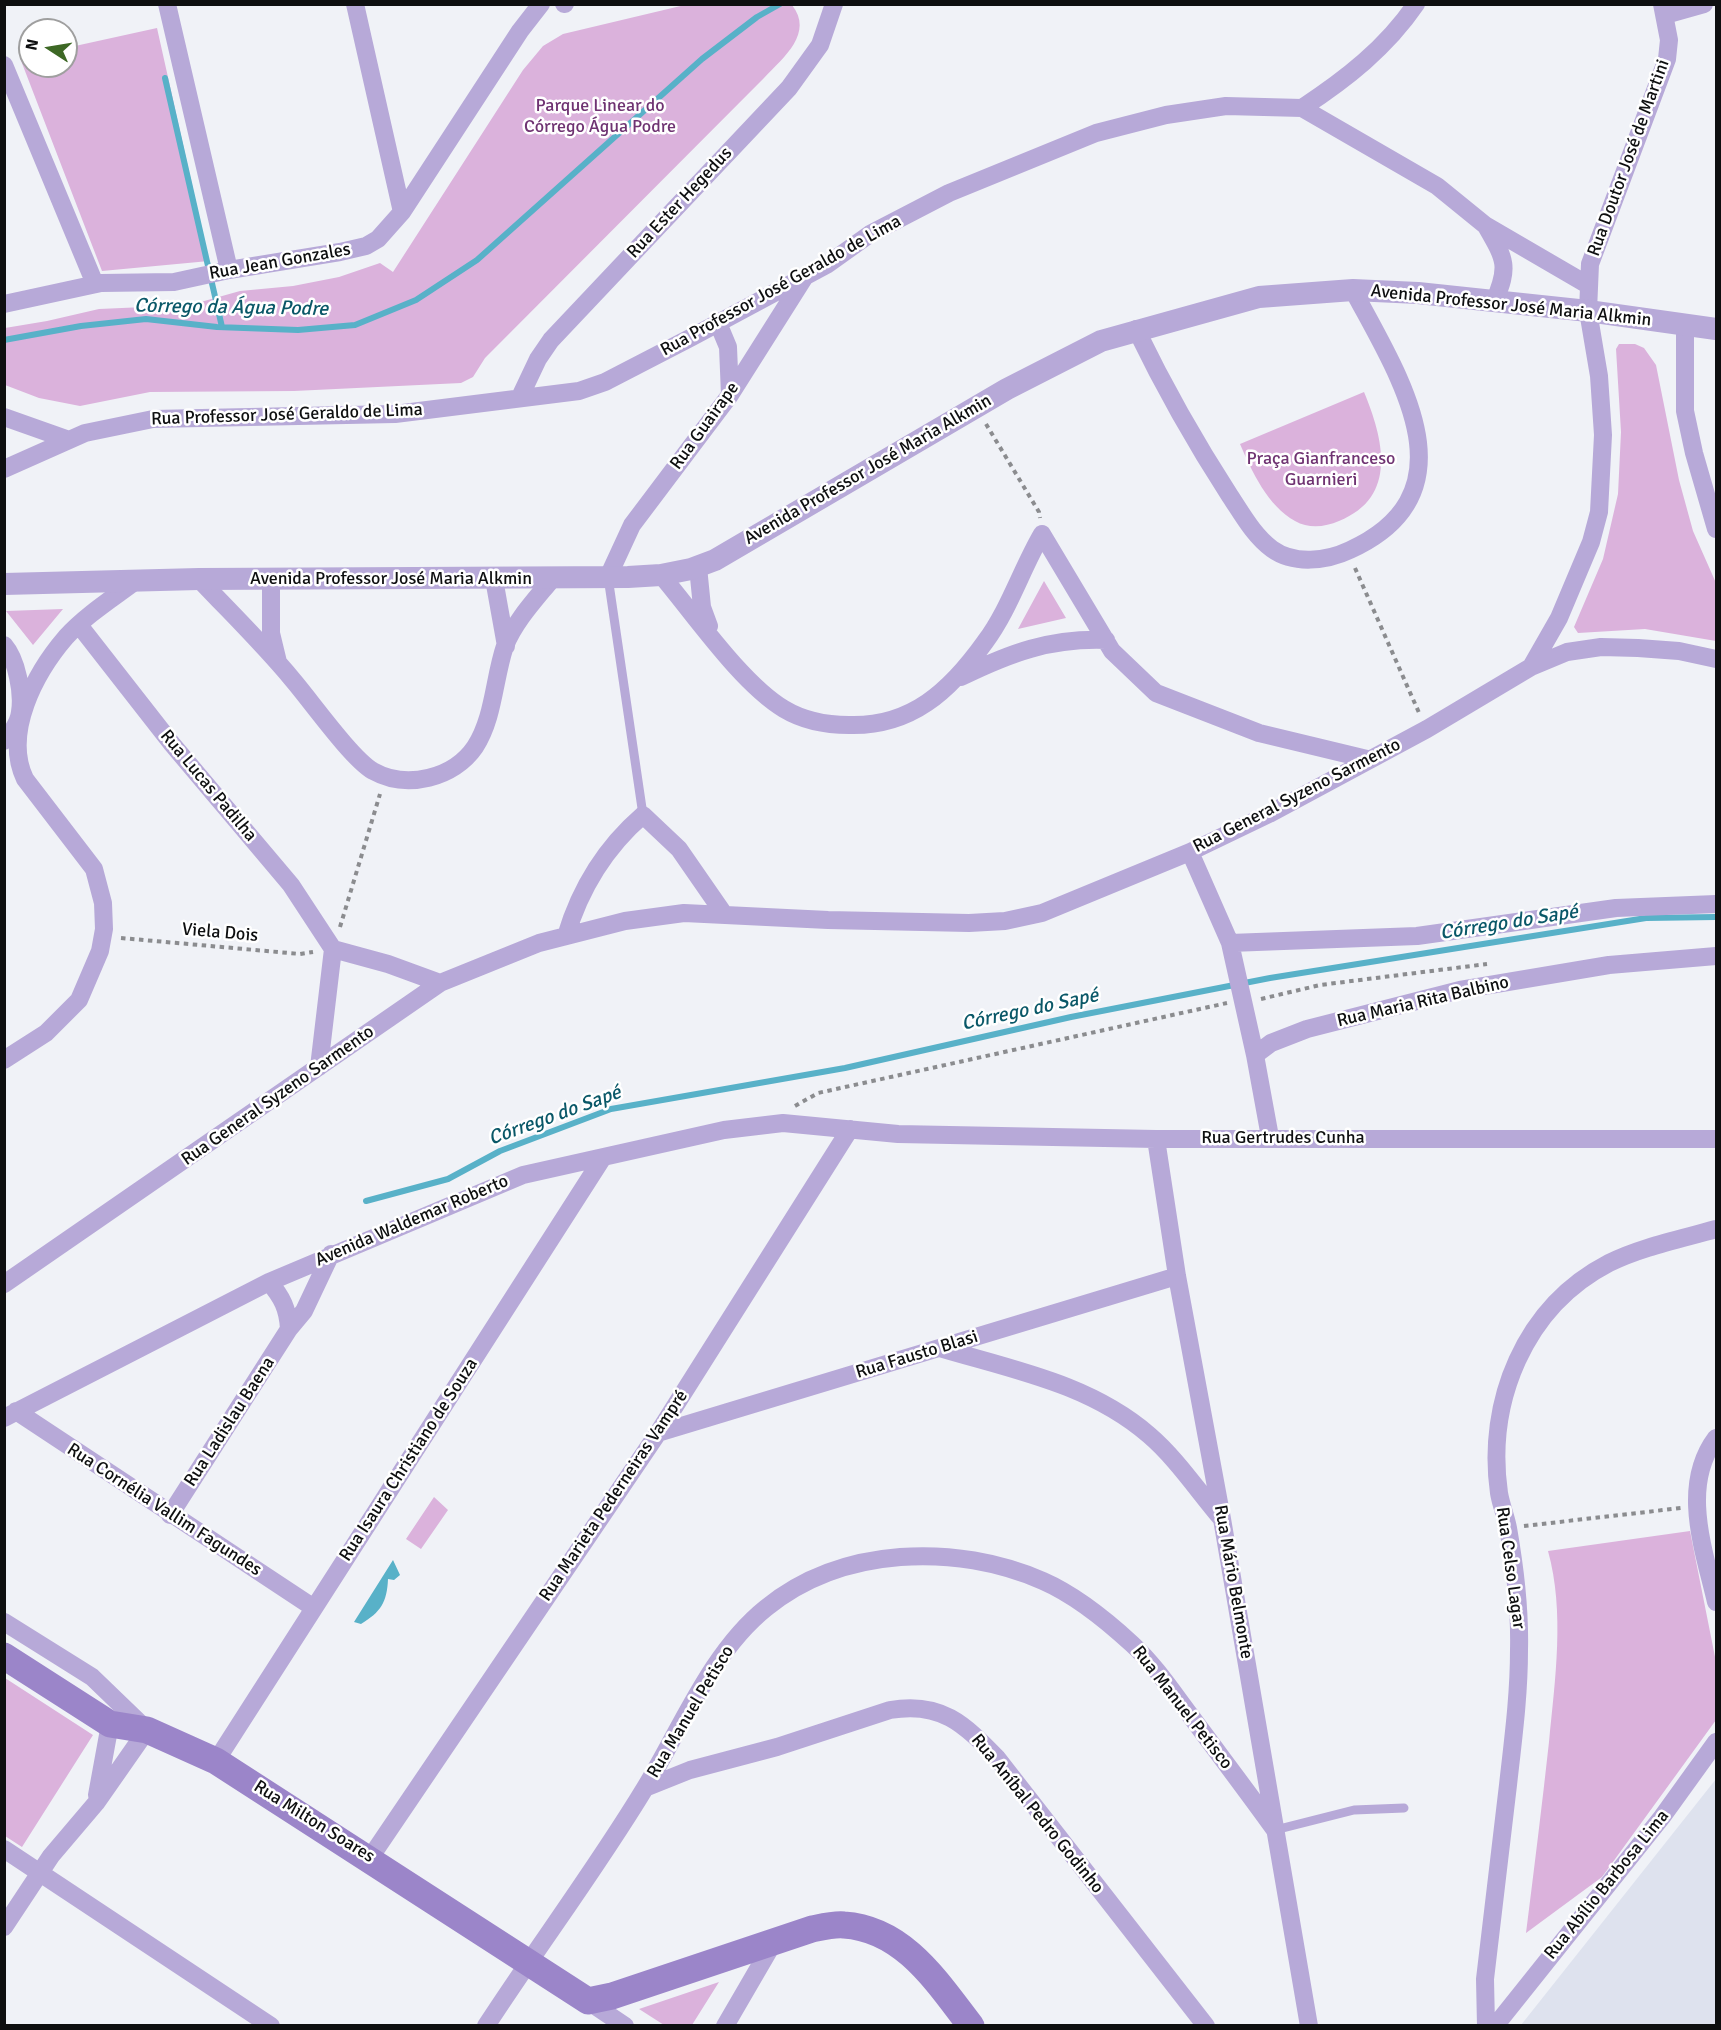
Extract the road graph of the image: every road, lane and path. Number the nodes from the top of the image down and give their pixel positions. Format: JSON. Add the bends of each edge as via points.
{"nodes":[{"id":1,"x":168,"y":4,"type":"edge"},
{"id":2,"x":355,"y":4,"type":"edge"},
{"id":3,"x":541,"y":4,"type":"edge"},
{"id":4,"x":834,"y":4,"type":"edge"},
{"id":5,"x":1416,"y":4,"type":"edge"},
{"id":6,"x":1704,"y":4,"type":"edge"},
{"id":7,"x":1664,"y":10,"type":"edge"},
{"id":8,"x":4,"y":65,"type":"edge"},
{"id":9,"x":1302,"y":108,"type":"junction"},
{"id":10,"x":402,"y":212,"type":"junction"},
{"id":11,"x":1485,"y":225,"type":"junction"},
{"id":12,"x":223,"y":271,"type":"junction"},
{"id":13,"x":805,"y":276,"type":"junction"},
{"id":14,"x":95,"y":284,"type":"junction"},
{"id":15,"x":1587,"y":285,"type":"junction"},
{"id":16,"x":1353,"y":290,"type":"junction"},
{"id":17,"x":1494,"y":302,"type":"junction"},
{"id":18,"x":4,"y":304,"type":"edge"},
{"id":19,"x":1588,"y":311,"type":"junction"},
{"id":20,"x":718,"y":323,"type":"junction"},
{"id":21,"x":1684,"y":326,"type":"junction"},
{"id":22,"x":1136,"y":329,"type":"junction"},
{"id":23,"x":1716,"y":329,"type":"edge"},
{"id":24,"x":730,"y":395,"type":"junction"},
{"id":25,"x":520,"y":397,"type":"junction"},
{"id":26,"x":976,"y":408,"type":"junction"},
{"id":27,"x":4,"y":417,"type":"edge"},
{"id":28,"x":69,"y":440,"type":"junction"},
{"id":29,"x":4,"y":469,"type":"edge"},
{"id":30,"x":1716,"y":529,"type":"edge"},
{"id":31,"x":1042,"y":534,"type":"junction"},
{"id":32,"x":1348,"y":551,"type":"junction"},
{"id":33,"x":698,"y":567,"type":"junction"},
{"id":34,"x":661,"y":575,"type":"junction"},
{"id":35,"x":608,"y":577,"type":"junction"},
{"id":36,"x":199,"y":579,"type":"junction"},
{"id":37,"x":494,"y":579,"type":"junction"},
{"id":38,"x":552,"y":579,"type":"junction"},
{"id":39,"x":137,"y":580,"type":"junction"},
{"id":40,"x":271,"y":580,"type":"junction"},
{"id":41,"x":4,"y":584,"type":"edge"},
{"id":42,"x":79,"y":625,"type":"junction"},
{"id":43,"x":713,"y":639,"type":"junction"},
{"id":44,"x":1106,"y":640,"type":"junction"},
{"id":45,"x":4,"y":645,"type":"edge"},
{"id":46,"x":506,"y":646,"type":"junction"},
{"id":47,"x":1716,"y":659,"type":"edge"},
{"id":48,"x":278,"y":662,"type":"junction"},
{"id":49,"x":1531,"y":667,"type":"junction"},
{"id":50,"x":954,"y":681,"type":"junction"},
{"id":51,"x":21,"y":714,"type":"junction"},
{"id":52,"x":1426,"y":729,"type":"junction"},
{"id":53,"x":4,"y":741,"type":"edge"},
{"id":54,"x":1367,"y":759,"type":"junction"},
{"id":55,"x":385,"y":776,"type":"junction"},
{"id":56,"x":643,"y":815,"type":"junction"},
{"id":57,"x":1190,"y":852,"type":"junction"},
{"id":58,"x":1716,"y":904,"type":"edge"},
{"id":59,"x":724,"y":914,"type":"junction"},
{"id":60,"x":104,"y":936,"type":"junction"},
{"id":61,"x":566,"y":936,"type":"junction"},
{"id":62,"x":333,"y":950,"type":"junction"},
{"id":63,"x":1232,"y":952,"type":"junction"},
{"id":64,"x":1716,"y":956,"type":"edge"},
{"id":65,"x":440,"y":983,"type":"junction"},
{"id":66,"x":7,"y":1055,"type":"edge"},
{"id":67,"x":1255,"y":1055,"type":"junction"},
{"id":68,"x":319,"y":1067,"type":"junction"},
{"id":69,"x":850,"y":1129,"type":"junction"},
{"id":70,"x":1270,"y":1137,"type":"junction"},
{"id":71,"x":1156,"y":1138,"type":"junction"},
{"id":72,"x":1716,"y":1139,"type":"edge"},
{"id":73,"x":602,"y":1159,"type":"junction"},
{"id":74,"x":1716,"y":1229,"type":"edge"},
{"id":75,"x":331,"y":1254,"type":"junction"},
{"id":76,"x":1177,"y":1276,"type":"junction"},
{"id":77,"x":269,"y":1282,"type":"junction"},
{"id":78,"x":4,"y":1284,"type":"edge"},
{"id":79,"x":289,"y":1329,"type":"junction"},
{"id":80,"x":940,"y":1348,"type":"junction"},
{"id":81,"x":10,"y":1414,"type":"edge"},
{"id":82,"x":658,"y":1433,"type":"junction"},
{"id":83,"x":1716,"y":1438,"type":"edge"},
{"id":84,"x":1696,"y":1506,"type":"junction"},
{"id":85,"x":170,"y":1515,"type":"junction"},
{"id":86,"x":1222,"y":1519,"type":"junction"},
{"id":87,"x":1508,"y":1528,"type":"junction"},
{"id":88,"x":1716,"y":1602,"type":"edge"},
{"id":89,"x":314,"y":1608,"type":"junction"},
{"id":90,"x":4,"y":1622,"type":"edge"},
{"id":91,"x":4,"y":1656,"type":"edge"},
{"id":92,"x":110,"y":1724,"type":"junction"},
{"id":93,"x":147,"y":1730,"type":"junction"},
{"id":94,"x":1716,"y":1742,"type":"edge"},
{"id":95,"x":216,"y":1761,"type":"junction"},
{"id":96,"x":645,"y":1788,"type":"junction"},
{"id":97,"x":96,"y":1803,"type":"junction"},
{"id":98,"x":1404,"y":1808,"type":"dead end"},
{"id":99,"x":1275,"y":1830,"type":"junction"},
{"id":100,"x":4,"y":1850,"type":"edge"},
{"id":101,"x":370,"y":1858,"type":"junction"},
{"id":102,"x":38,"y":1874,"type":"junction"},
{"id":103,"x":4,"y":1927,"type":"edge"},
{"id":104,"x":776,"y":1941,"type":"junction"},
{"id":105,"x":529,"y":1960,"type":"junction"},
{"id":106,"x":588,"y":2001,"type":"junction"},
{"id":107,"x":271,"y":2025,"type":"edge"},
{"id":108,"x":486,"y":2025,"type":"edge"},
{"id":109,"x":625,"y":2025,"type":"edge"},
{"id":110,"x":725,"y":2025,"type":"edge"},
{"id":111,"x":971,"y":2025,"type":"edge"},
{"id":112,"x":1206,"y":2025,"type":"edge"},
{"id":113,"x":1309,"y":2025,"type":"edge"},
{"id":114,"x":1486,"y":2025,"type":"edge"},
{"id":115,"x":1495,"y":2025,"type":"edge"}],
"edges":[{"from":1,"to":12,"type":"street"},
{"from":2,"to":10,"type":"street"},
{"from":3,"to":10,"type":"street","name":"Rua Jean Gonzales"},
{"from":4,"to":25,"type":"street","name":"Rua Ester Hegedus","via":[[820,45],[789,88],[551,340]]},
{"from":5,"to":9,"type":"street","via":[[1397,32],[1342,81]]},
{"from":6,"to":7,"type":"street"},
{"from":7,"to":15,"type":"street","name":"Rua Doutor José de Martini","via":[[1669,40],[1667,59],[1597,240]]},
{"from":8,"to":14,"type":"street"},
{"from":9,"to":11,"type":"street","name":"Rua Professor José Geraldo de Lima","via":[[1437,186]]},
{"from":9,"to":13,"type":"street","name":"Rua Professor José Geraldo de Lima","via":[[1226,106],[1166,115],[1096,133],[949,194],[870,234]]},
{"from":10,"to":12,"type":"street","name":"Rua Jean Gonzales","via":[[378,239],[366,246]]},
{"from":11,"to":15,"type":"street","name":"Rua Professor José Geraldo de Lima"},
{"from":11,"to":17,"type":"street","name":"Rua Professor José Geraldo de Lima","via":[[1505,268]]},
{"from":12,"to":14,"type":"street","name":"Rua Jean Gonzales","via":[[174,282]]},
{"from":13,"to":20,"type":"street","name":"Rua Professor José Geraldo de Lima"},
{"from":13,"to":24,"type":"street","name":"Rua Guairape"},
{"from":14,"to":18,"type":"street","name":"Rua Jean Gonzales"},
{"from":15,"to":19,"type":"street","name":"Rua Doutor José de Martini"},
{"from":16,"to":17,"type":"street","name":"Avenida Professor José Maria Alkmin"},
{"from":16,"to":22,"type":"street","name":"Avenida Professor José Maria Alkmin","via":[[1259,297]]},
{"from":16,"to":32,"type":"street","via":[[1408,403],[1419,433],[1420,456],[1409,499],[1398,517]]},
{"from":17,"to":19,"type":"street","name":"Avenida Professor José Maria Alkmin"},
{"from":19,"to":21,"type":"street","name":"Avenida Professor José Maria Alkmin"},
{"from":19,"to":49,"type":"street","name":"Rua Doutor José de Martini","via":[[1599,376],[1603,435],[1599,513],[1569,596]]},
{"from":20,"to":24,"type":"street","via":[[728,347]]},
{"from":20,"to":25,"type":"street","name":"Rua Professor José Geraldo de Lima","via":[[605,382],[579,391]]},
{"from":21,"to":23,"type":"street","name":"Avenida Professor José Maria Alkmin"},
{"from":21,"to":30,"type":"street","via":[[1685,411]]},
{"from":22,"to":26,"type":"street","name":"Avenida Professor José Maria Alkmin","via":[[1101,341]]},
{"from":22,"to":32,"type":"street","via":[[1200,449],[1263,541],[1289,557],[1311,560]]},
{"from":24,"to":35,"type":"street","name":"Rua Guairape","via":[[632,525]]},
{"from":25,"to":28,"type":"street","name":"Rua Professor José Geraldo de Lima","via":[[394,414],[153,419]]},
{"from":26,"to":31,"type":"path","via":[[1039,512]]},
{"from":26,"to":33,"type":"street","name":"Avenida Professor José Maria Alkmin"},
{"from":27,"to":28,"type":"street"},
{"from":28,"to":29,"type":"street","name":"Rua Professor José Geraldo de Lima"},
{"from":31,"to":44,"type":"street"},
{"from":31,"to":50,"type":"street","via":[[986,641]]},
{"from":32,"to":52,"type":"path"},
{"from":33,"to":34,"type":"street","name":"Avenida Professor José Maria Alkmin"},
{"from":33,"to":43,"type":"street","via":[[702,607]]},
{"from":34,"to":35,"type":"street","name":"Avenida Professor José Maria Alkmin"},
{"from":34,"to":43,"type":"street"},
{"from":35,"to":38,"type":"street","name":"Avenida Professor José Maria Alkmin"},
{"from":35,"to":56,"type":"lane"},
{"from":36,"to":39,"type":"street","name":"Avenida Professor José Maria Alkmin"},
{"from":36,"to":40,"type":"street","name":"Avenida Professor José Maria Alkmin"},
{"from":36,"to":48,"type":"street"},
{"from":37,"to":38,"type":"street","name":"Avenida Professor José Maria Alkmin"},
{"from":37,"to":40,"type":"street","name":"Avenida Professor José Maria Alkmin"},
{"from":37,"to":46,"type":"street"},
{"from":38,"to":46,"type":"street","via":[[519,621]]},
{"from":39,"to":41,"type":"street","name":"Avenida Professor José Maria Alkmin"},
{"from":39,"to":42,"type":"street"},
{"from":40,"to":48,"type":"street","via":[[271,633]]},
{"from":42,"to":51,"type":"street","via":[[50,660]]},
{"from":42,"to":62,"type":"street","name":"Rua Lucas Padilha","via":[[172,744],[291,885]]},
{"from":43,"to":50,"type":"street","via":[[761,691],[783,708],[825,725],[870,726],[902,718]]},
{"from":44,"to":50,"type":"street","via":[[1072,639],[1018,651]]},
{"from":44,"to":54,"type":"street","via":[[1112,651],[1156,693],[1259,734]]},
{"from":45,"to":51,"type":"street","via":[[10,651],[17,676]]},
{"from":46,"to":55,"type":"street","via":[[476,746],[440,775],[417,781]]},
{"from":47,"to":49,"type":"street","name":"Rua General Syzeno Sarmento","via":[[1679,651],[1601,647],[1567,652]]},
{"from":48,"to":55,"type":"street","via":[[362,763]]},
{"from":49,"to":52,"type":"street","name":"Rua General Syzeno Sarmento"},
{"from":51,"to":53,"type":"street"},
{"from":51,"to":60,"type":"street","via":[[17,741],[20,768],[94,869],[104,903]]},
{"from":52,"to":54,"type":"street","name":"Rua General Syzeno Sarmento"},
{"from":54,"to":57,"type":"street","name":"Rua General Syzeno Sarmento","via":[[1269,814]]},
{"from":55,"to":62,"type":"path"},
{"from":56,"to":59,"type":"street","via":[[678,849]]},
{"from":56,"to":61,"type":"street","via":[[619,836],[591,877]]},
{"from":57,"to":59,"type":"street","name":"Rua General Syzeno Sarmento","via":[[1042,913],[1005,921],[828,920]]},
{"from":57,"to":63,"type":"street"},
{"from":58,"to":63,"type":"street","via":[[1616,908],[1417,936]]},
{"from":59,"to":61,"type":"street","name":"Rua General Syzeno Sarmento","via":[[684,913],[625,921]]},
{"from":60,"to":62,"type":"path","name":"Viela Dois","via":[[300,954]]},
{"from":60,"to":66,"type":"street","via":[[79,1000],[46,1033]]},
{"from":61,"to":65,"type":"street","name":"Rua General Syzeno Sarmento"},
{"from":62,"to":65,"type":"street"},
{"from":62,"to":68,"type":"street"},
{"from":63,"to":67,"type":"street"},
{"from":64,"to":67,"type":"street","name":"Rua Maria Rita Balbino","via":[[1609,965],[1460,990],[1307,1029],[1271,1043]]},
{"from":65,"to":68,"type":"street","name":"Rua General Syzeno Sarmento"},
{"from":67,"to":70,"type":"street"},
{"from":68,"to":78,"type":"street","name":"Rua General Syzeno Sarmento"},
{"from":69,"to":71,"type":"street","name":"Rua Gertrudes Cunha","via":[[898,1134]]},
{"from":69,"to":73,"type":"street","name":"Avenida Waldemar Roberto","via":[[783,1123],[724,1130]]},
{"from":69,"to":82,"type":"street","name":"Rua Marieta Pederneiras Vampré"},
{"from":70,"to":71,"type":"street","name":"Rua Gertrudes Cunha"},
{"from":70,"to":72,"type":"street","name":"Rua Gertrudes Cunha"},
{"from":71,"to":76,"type":"street","name":"Rua Mário Belmonte"},
{"from":73,"to":75,"type":"street","name":"Avenida Waldemar Roberto","via":[[523,1175]]},
{"from":73,"to":89,"type":"street","name":"Rua Isaura Christiano de Souza"},
{"from":74,"to":87,"type":"street","name":"Rua Celso Lagar","via":[[1610,1263],[1558,1300],[1537,1325],[1518,1355],[1499,1418],[1496,1461]]},
{"from":75,"to":77,"type":"street","name":"Avenida Waldemar Roberto"},
{"from":75,"to":79,"type":"street","name":"Rua Ladislau Baena","via":[[304,1311]]},
{"from":76,"to":80,"type":"street","name":"Rua Fausto Blasi"},
{"from":76,"to":86,"type":"street","name":"Rua Mário Belmonte"},
{"from":77,"to":79,"type":"street","via":[[287,1307]]},
{"from":77,"to":81,"type":"street","name":"Avenida Waldemar Roberto"},
{"from":79,"to":85,"type":"street","name":"Rua Ladislau Baena"},
{"from":80,"to":82,"type":"street","name":"Rua Fausto Blasi"},
{"from":80,"to":86,"type":"street","via":[[1066,1385],[1104,1402],[1151,1436]]},
{"from":81,"to":85,"type":"street","name":"Rua Cornélia Vallim Fagundes"},
{"from":82,"to":101,"type":"street","name":"Rua Marieta Pederneiras Vampré"},
{"from":83,"to":84,"type":"street","via":[[1704,1459]]},
{"from":84,"to":87,"type":"path"},
{"from":84,"to":88,"type":"street"},
{"from":85,"to":89,"type":"street","name":"Rua Cornélia Vallim Fagundes"},
{"from":86,"to":99,"type":"street","name":"Rua Mário Belmonte"},
{"from":87,"to":114,"type":"street","name":"Rua Celso Lagar","via":[[1520,1628],[1519,1692],[1485,1979]]},
{"from":89,"to":95,"type":"street","name":"Rua Isaura Christiano de Souza"},
{"from":90,"to":93,"type":"street","name":"Rua Milton Soares","via":[[92,1677]]},
{"from":91,"to":92,"type":"main road"},
{"from":92,"to":93,"type":"main road"},
{"from":92,"to":97,"type":"street"},
{"from":93,"to":95,"type":"main road","name":"Rua Milton Soares"},
{"from":93,"to":97,"type":"street"},
{"from":94,"to":115,"type":"street","name":"Rua Abílio Barbosa Lima","via":[[1662,1817]]},
{"from":95,"to":101,"type":"main road","name":"Rua Milton Soares"},
{"from":96,"to":99,"type":"street","name":"Rua Manuel Petisco","via":[[698,1694],[739,1634],[766,1608],[803,1583],[850,1566],[899,1557],[935,1556],[998,1566],[1045,1582],[1110,1624],[1135,1646],[1173,1692]]},
{"from":96,"to":105,"type":"street","name":"Rua Manuel Petisco"},
{"from":96,"to":112,"type":"street","name":"Rua Aníbal Pedro Godinho","via":[[690,1770],[890,1710],[933,1709],[970,1731],[997,1758]]},
{"from":97,"to":102,"type":"street"},
{"from":98,"to":99,"type":"lane","via":[[1354,1810]]},
{"from":99,"to":113,"type":"street","name":"Rua Mário Belmonte"},
{"from":100,"to":102,"type":"street"},
{"from":101,"to":105,"type":"main road","name":"Rua Milton Soares"},
{"from":102,"to":103,"type":"street"},
{"from":102,"to":107,"type":"street"},
{"from":104,"to":106,"type":"main road"},
{"from":104,"to":110,"type":"street"},
{"from":104,"to":111,"type":"main road","via":[[842,1924],[887,1935],[902,1945]]},
{"from":105,"to":106,"type":"main road","name":"Rua Milton Soares"},
{"from":105,"to":108,"type":"street","name":"Rua Manuel Petisco"},
{"from":106,"to":109,"type":"street","name":"Rua Milton Soares"}]}
